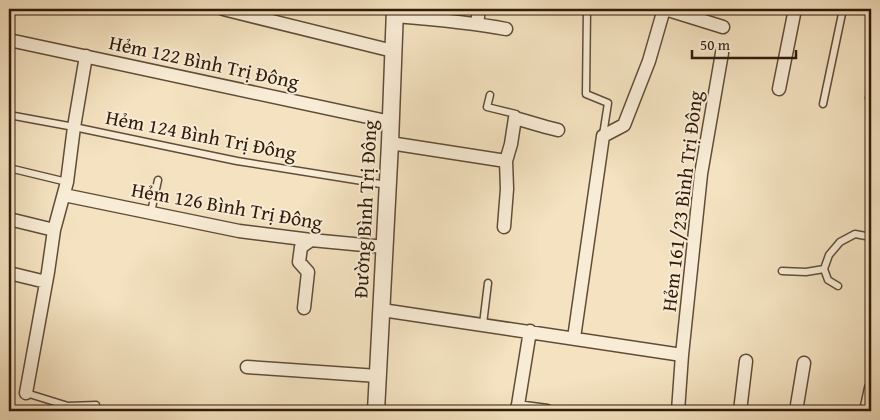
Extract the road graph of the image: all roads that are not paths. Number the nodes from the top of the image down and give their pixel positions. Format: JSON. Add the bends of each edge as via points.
{"nodes":[{"id":1,"x":223,"y":9,"type":"edge"},
{"id":2,"x":479,"y":9,"type":"edge"},
{"id":3,"x":587,"y":9,"type":"edge"},
{"id":4,"x":664,"y":9,"type":"edge"},
{"id":5,"x":795,"y":9,"type":"edge"},
{"id":6,"x":844,"y":9,"type":"edge"},
{"id":7,"x":395,"y":12,"type":"edge"},
{"id":8,"x":477,"y":24,"type":"junction"},
{"id":9,"x":723,"y":27,"type":"dead end"},
{"id":10,"x":506,"y":30,"type":"dead end"},
{"id":11,"x":9,"y":40,"type":"edge"},
{"id":12,"x":393,"y":51,"type":"junction"},
{"id":13,"x":722,"y":53,"type":"dead end"},
{"id":14,"x":86,"y":56,"type":"junction"},
{"id":15,"x":871,"y":87,"type":"edge"},
{"id":16,"x":779,"y":89,"type":"dead end"},
{"id":17,"x":490,"y":95,"type":"dead end"},
{"id":18,"x":869,"y":98,"type":"dead end"},
{"id":19,"x":823,"y":104,"type":"dead end"},
{"id":20,"x":9,"y":115,"type":"edge"},
{"id":21,"x":515,"y":118,"type":"junction"},
{"id":22,"x":391,"y":122,"type":"junction"},
{"id":23,"x":74,"y":127,"type":"junction"},
{"id":24,"x":558,"y":130,"type":"dead end"},
{"id":25,"x":603,"y":136,"type":"junction"},
{"id":26,"x":390,"y":142,"type":"junction"},
{"id":27,"x":506,"y":161,"type":"junction"},
{"id":28,"x":9,"y":168,"type":"edge"},
{"id":29,"x":158,"y":180,"type":"dead end"},
{"id":30,"x":67,"y":182,"type":"junction"},
{"id":31,"x":388,"y":185,"type":"junction"},
{"id":32,"x":64,"y":195,"type":"junction"},
{"id":33,"x":151,"y":212,"type":"junction"},
{"id":34,"x":9,"y":219,"type":"edge"},
{"id":35,"x":504,"y":227,"type":"dead end"},
{"id":36,"x":54,"y":230,"type":"junction"},
{"id":37,"x":871,"y":237,"type":"edge"},
{"id":38,"x":311,"y":240,"type":"junction"},
{"id":39,"x":385,"y":247,"type":"junction"},
{"id":40,"x":824,"y":269,"type":"junction"},
{"id":41,"x":782,"y":271,"type":"dead end"},
{"id":42,"x":9,"y":272,"type":"edge"},
{"id":43,"x":46,"y":282,"type":"junction"},
{"id":44,"x":488,"y":283,"type":"dead end"},
{"id":45,"x":838,"y":286,"type":"dead end"},
{"id":46,"x":304,"y":308,"type":"dead end"},
{"id":47,"x":382,"y":310,"type":"junction"},
{"id":48,"x":482,"y":324,"type":"junction"},
{"id":49,"x":530,"y":331,"type":"junction"},
{"id":50,"x":574,"y":338,"type":"junction"},
{"id":51,"x":682,"y":355,"type":"junction"},
{"id":52,"x":746,"y":361,"type":"dead end"},
{"id":53,"x":804,"y":363,"type":"dead end"},
{"id":54,"x":247,"y":367,"type":"dead end"},
{"id":55,"x":378,"y":376,"type":"junction"},
{"id":56,"x":871,"y":388,"type":"edge"},
{"id":57,"x":26,"y":393,"type":"joint"},
{"id":58,"x":96,"y":405,"type":"dead end"},
{"id":59,"x":517,"y":409,"type":"edge"},
{"id":60,"x":376,"y":411,"type":"edge"},
{"id":61,"x":547,"y":411,"type":"edge"},
{"id":62,"x":678,"y":411,"type":"edge"},
{"id":63,"x":740,"y":411,"type":"edge"},
{"id":64,"x":796,"y":411,"type":"edge"},
{"id":65,"x":866,"y":411,"type":"edge"}],
"edges":[{"from":1,"to":12,"type":"street"},
{"from":2,"to":8,"type":"street"},
{"from":3,"to":25,"type":"lane","via":[[586,94],[608,103]]},
{"from":4,"to":9,"type":"street"},
{"from":4,"to":25,"type":"street","via":[[649,61],[624,125]]},
{"from":5,"to":16,"type":"street"},
{"from":6,"to":19,"type":"lane"},
{"from":7,"to":8,"type":"street"},
{"from":7,"to":12,"type":"street","name":"Đường Bình Trị Đông"},
{"from":8,"to":10,"type":"street"},
{"from":11,"to":14,"type":"street","name":"Hẻm 122 Bình Trị Đông"},
{"from":12,"to":22,"type":"street","name":"Đường Bình Trị Đông"},
{"from":13,"to":51,"type":"street","name":"Hẻm 161/23 Bình Trị Đông","via":[[701,174]]},
{"from":14,"to":22,"type":"street","name":"Hẻm 122 Bình Trị Đông"},
{"from":14,"to":23,"type":"street"},
{"from":15,"to":18,"type":"lane"},
{"from":17,"to":21,"type":"lane","via":[[487,107],[516,114]]},
{"from":20,"to":23,"type":"lane","name":"Hẻm 124 Bình Trị Đông"},
{"from":21,"to":24,"type":"street"},
{"from":21,"to":27,"type":"street"},
{"from":22,"to":26,"type":"street","name":"Đường Bình Trị Đông"},
{"from":23,"to":30,"type":"street"},
{"from":23,"to":31,"type":"lane","name":"Hẻm 124 Bình Trị Đông","via":[[237,161]]},
{"from":25,"to":50,"type":"street"},
{"from":26,"to":27,"type":"street"},
{"from":26,"to":31,"type":"street","name":"Đường Bình Trị Đông"},
{"from":27,"to":35,"type":"street"},
{"from":28,"to":30,"type":"lane"},
{"from":29,"to":33,"type":"lane"},
{"from":30,"to":32,"type":"street"},
{"from":31,"to":39,"type":"street","name":"Đường Bình Trị Đông"},
{"from":32,"to":33,"type":"street","name":"Hẻm 126 Bình Trị Đông"},
{"from":32,"to":36,"type":"street"},
{"from":33,"to":38,"type":"street","name":"Hẻm 126 Bình Trị Đông","via":[[239,230]]},
{"from":34,"to":36,"type":"street"},
{"from":36,"to":43,"type":"street"},
{"from":37,"to":40,"type":"lane","via":[[855,234],[840,242],[829,255]]},
{"from":38,"to":39,"type":"street","name":"Hẻm 126 Bình Trị Đông"},
{"from":38,"to":46,"type":"street","via":[[301,247],[300,262],[308,272]]},
{"from":39,"to":47,"type":"street","name":"Đường Bình Trị Đông"},
{"from":40,"to":41,"type":"lane"},
{"from":40,"to":45,"type":"lane","via":[[828,280]]},
{"from":42,"to":43,"type":"street"},
{"from":43,"to":57,"type":"street"},
{"from":44,"to":48,"type":"lane"},
{"from":47,"to":48,"type":"street"},
{"from":47,"to":55,"type":"street","name":"Đường Bình Trị Đông"},
{"from":48,"to":49,"type":"street"},
{"from":49,"to":50,"type":"street"},
{"from":49,"to":59,"type":"street"},
{"from":50,"to":51,"type":"street"},
{"from":51,"to":62,"type":"street","name":"Hẻm 161/23 Bình Trị Đông"},
{"from":52,"to":63,"type":"street"},
{"from":53,"to":64,"type":"street"},
{"from":54,"to":55,"type":"street"},
{"from":55,"to":60,"type":"street","name":"Đường Bình Trị Đông"},
{"from":56,"to":65,"type":"street"},
{"from":57,"to":58,"type":"lane","via":[[68,406]]},
{"from":59,"to":61,"type":"street"}]}
